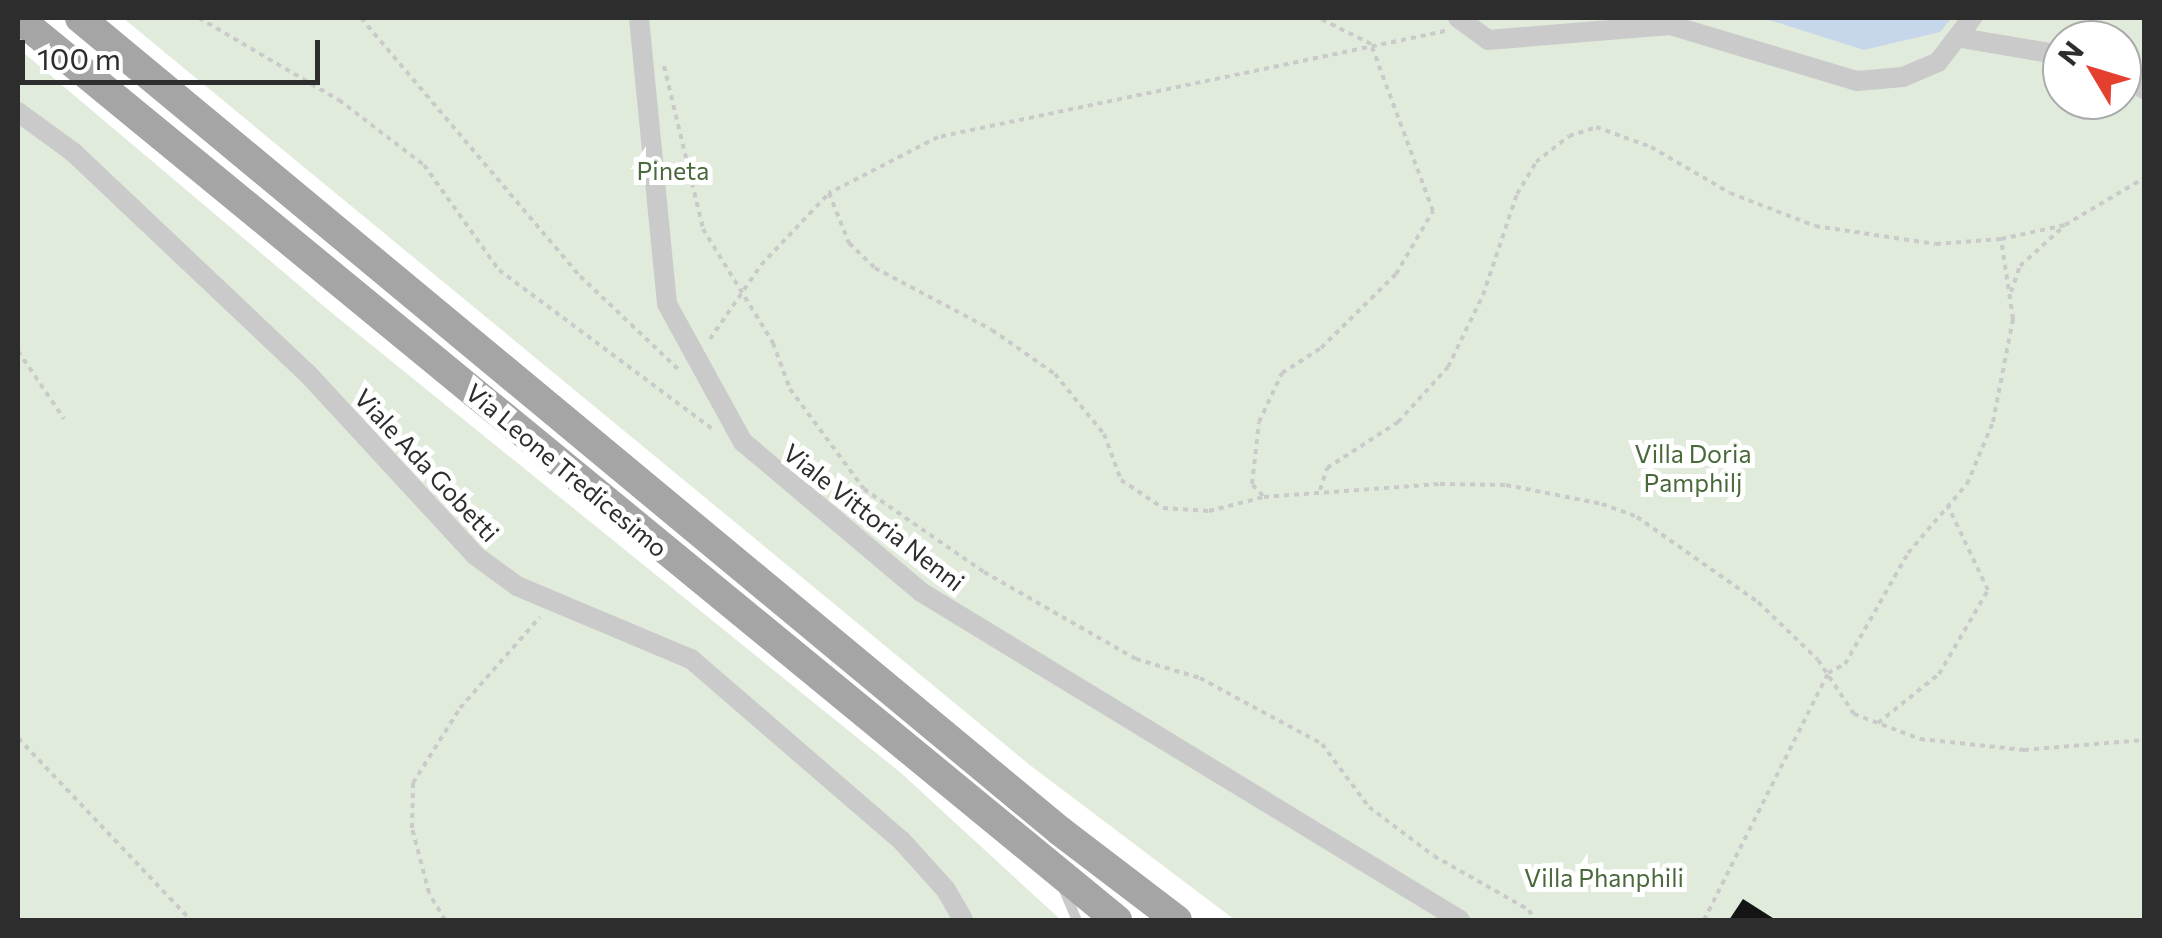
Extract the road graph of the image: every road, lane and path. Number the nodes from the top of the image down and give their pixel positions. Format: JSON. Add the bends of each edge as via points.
{"nodes":[{"id":1,"x":18,"y":18,"type":"edge"},
{"id":2,"x":80,"y":18,"type":"edge"},
{"id":3,"x":199,"y":18,"type":"edge"},
{"id":4,"x":361,"y":18,"type":"edge"},
{"id":5,"x":639,"y":18,"type":"edge"},
{"id":6,"x":1319,"y":18,"type":"edge"},
{"id":7,"x":1972,"y":18,"type":"edge"},
{"id":8,"x":1460,"y":21,"type":"edge"},
{"id":9,"x":1961,"y":38,"type":"junction"},
{"id":10,"x":641,"y":41,"type":"junction"},
{"id":11,"x":1371,"y":44,"type":"junction"},
{"id":12,"x":2042,"y":51,"type":"edge"},
{"id":13,"x":18,"y":112,"type":"edge"},
{"id":14,"x":2144,"y":178,"type":"edge"},
{"id":15,"x":829,"y":193,"type":"junction"},
{"id":16,"x":2065,"y":226,"type":"junction"},
{"id":17,"x":2001,"y":240,"type":"junction"},
{"id":18,"x":744,"y":293,"type":"junction"},
{"id":19,"x":2010,"y":297,"type":"junction"},
{"id":20,"x":18,"y":351,"type":"edge"},
{"id":21,"x":689,"y":369,"type":"junction"},
{"id":22,"x":64,"y":419,"type":"dead end"},
{"id":23,"x":753,"y":452,"type":"junction"},
{"id":24,"x":1320,"y":492,"type":"junction"},
{"id":25,"x":1264,"y":497,"type":"junction"},
{"id":26,"x":1948,"y":506,"type":"junction"},
{"id":27,"x":553,"y":602,"type":"junction"},
{"id":28,"x":1828,"y":673,"type":"junction"},
{"id":29,"x":1878,"y":723,"type":"junction"},
{"id":30,"x":18,"y":738,"type":"edge"},
{"id":31,"x":2144,"y":740,"type":"edge"},
{"id":32,"x":1057,"y":875,"type":"junction"},
{"id":33,"x":191,"y":920,"type":"edge"},
{"id":34,"x":445,"y":920,"type":"edge"},
{"id":35,"x":963,"y":920,"type":"edge"},
{"id":36,"x":1077,"y":920,"type":"edge"},
{"id":37,"x":1117,"y":920,"type":"edge"},
{"id":38,"x":1177,"y":920,"type":"edge"},
{"id":39,"x":1460,"y":920,"type":"edge"},
{"id":40,"x":1534,"y":920,"type":"edge"},
{"id":41,"x":1704,"y":920,"type":"edge"}],
"edges":[{"from":1,"to":32,"type":"main road","name":"Via Leone Tredicesimo"},
{"from":2,"to":38,"type":"main road","name":"Via Leone Tredicesimo","via":[[839,649]]},
{"from":3,"to":23,"type":"path","via":[[339,100],[424,165],[499,270],[698,422]]},
{"from":4,"to":21,"type":"path","via":[[580,276]]},
{"from":5,"to":10,"type":"street","name":"Viale Vittoria Nenni"},
{"from":6,"to":11,"type":"path"},
{"from":7,"to":9,"type":"street"},
{"from":8,"to":9,"type":"street","via":[[1488,40],[1670,25],[1857,81],[1903,77],[1938,62]]},
{"from":8,"to":11,"type":"path","via":[[1431,37]]},
{"from":9,"to":12,"type":"street"},
{"from":10,"to":18,"type":"path","via":[[672,79],[703,229]]},
{"from":10,"to":21,"type":"street","name":"Viale Vittoria Nenni","via":[[667,304]]},
{"from":11,"to":15,"type":"path","via":[[1278,70],[938,137]]},
{"from":11,"to":25,"type":"path","via":[[1434,211],[1384,287],[1321,348],[1282,372],[1259,422],[1252,484]]},
{"from":13,"to":27,"type":"street","name":"Viale Ada Gobetti","via":[[73,152],[306,373],[476,556]]},
{"from":14,"to":16,"type":"path"},
{"from":15,"to":18,"type":"path"},
{"from":15,"to":25,"type":"path","via":[[848,243],[875,268],[992,330],[1079,398],[1104,434],[1121,480],[1163,508],[1209,511]]},
{"from":16,"to":17,"type":"path"},
{"from":16,"to":19,"type":"path","via":[[2020,266]]},
{"from":17,"to":19,"type":"path"},
{"from":17,"to":24,"type":"path","via":[[1936,244],[1815,226],[1730,194],[1650,147],[1596,128],[1569,136],[1536,162],[1517,194],[1483,295],[1448,367],[1398,422],[1327,468]]},
{"from":18,"to":21,"type":"path"},
{"from":18,"to":40,"type":"path","via":[[790,390],[864,489],[984,572],[1136,659],[1200,678],[1322,744],[1369,807]]},
{"from":19,"to":26,"type":"path","via":[[2013,318],[1993,422],[1967,484]]},
{"from":20,"to":22,"type":"path"},
{"from":21,"to":23,"type":"street","name":"Viale Vittoria Nenni"},
{"from":23,"to":39,"type":"street","name":"Viale Vittoria Nenni","via":[[922,592]]},
{"from":24,"to":25,"type":"path"},
{"from":24,"to":28,"type":"path","via":[[1506,485],[1602,504],[1637,517],[1758,602]]},
{"from":26,"to":28,"type":"path","via":[[1908,552],[1844,664]]},
{"from":26,"to":29,"type":"path","via":[[1988,590],[1939,674]]},
{"from":27,"to":34,"type":"path","via":[[460,708],[413,783],[412,828],[429,893]]},
{"from":27,"to":35,"type":"street","name":"Viale Ada Gobetti","via":[[691,658],[900,840],[946,890]]},
{"from":28,"to":29,"type":"path","via":[[1854,714]]},
{"from":28,"to":41,"type":"path"},
{"from":29,"to":31,"type":"path","via":[[1920,739],[2024,750]]},
{"from":30,"to":33,"type":"path"},
{"from":32,"to":36,"type":"lane"},
{"from":32,"to":37,"type":"main road","name":"Via Leone Tredicesimo"}]}
